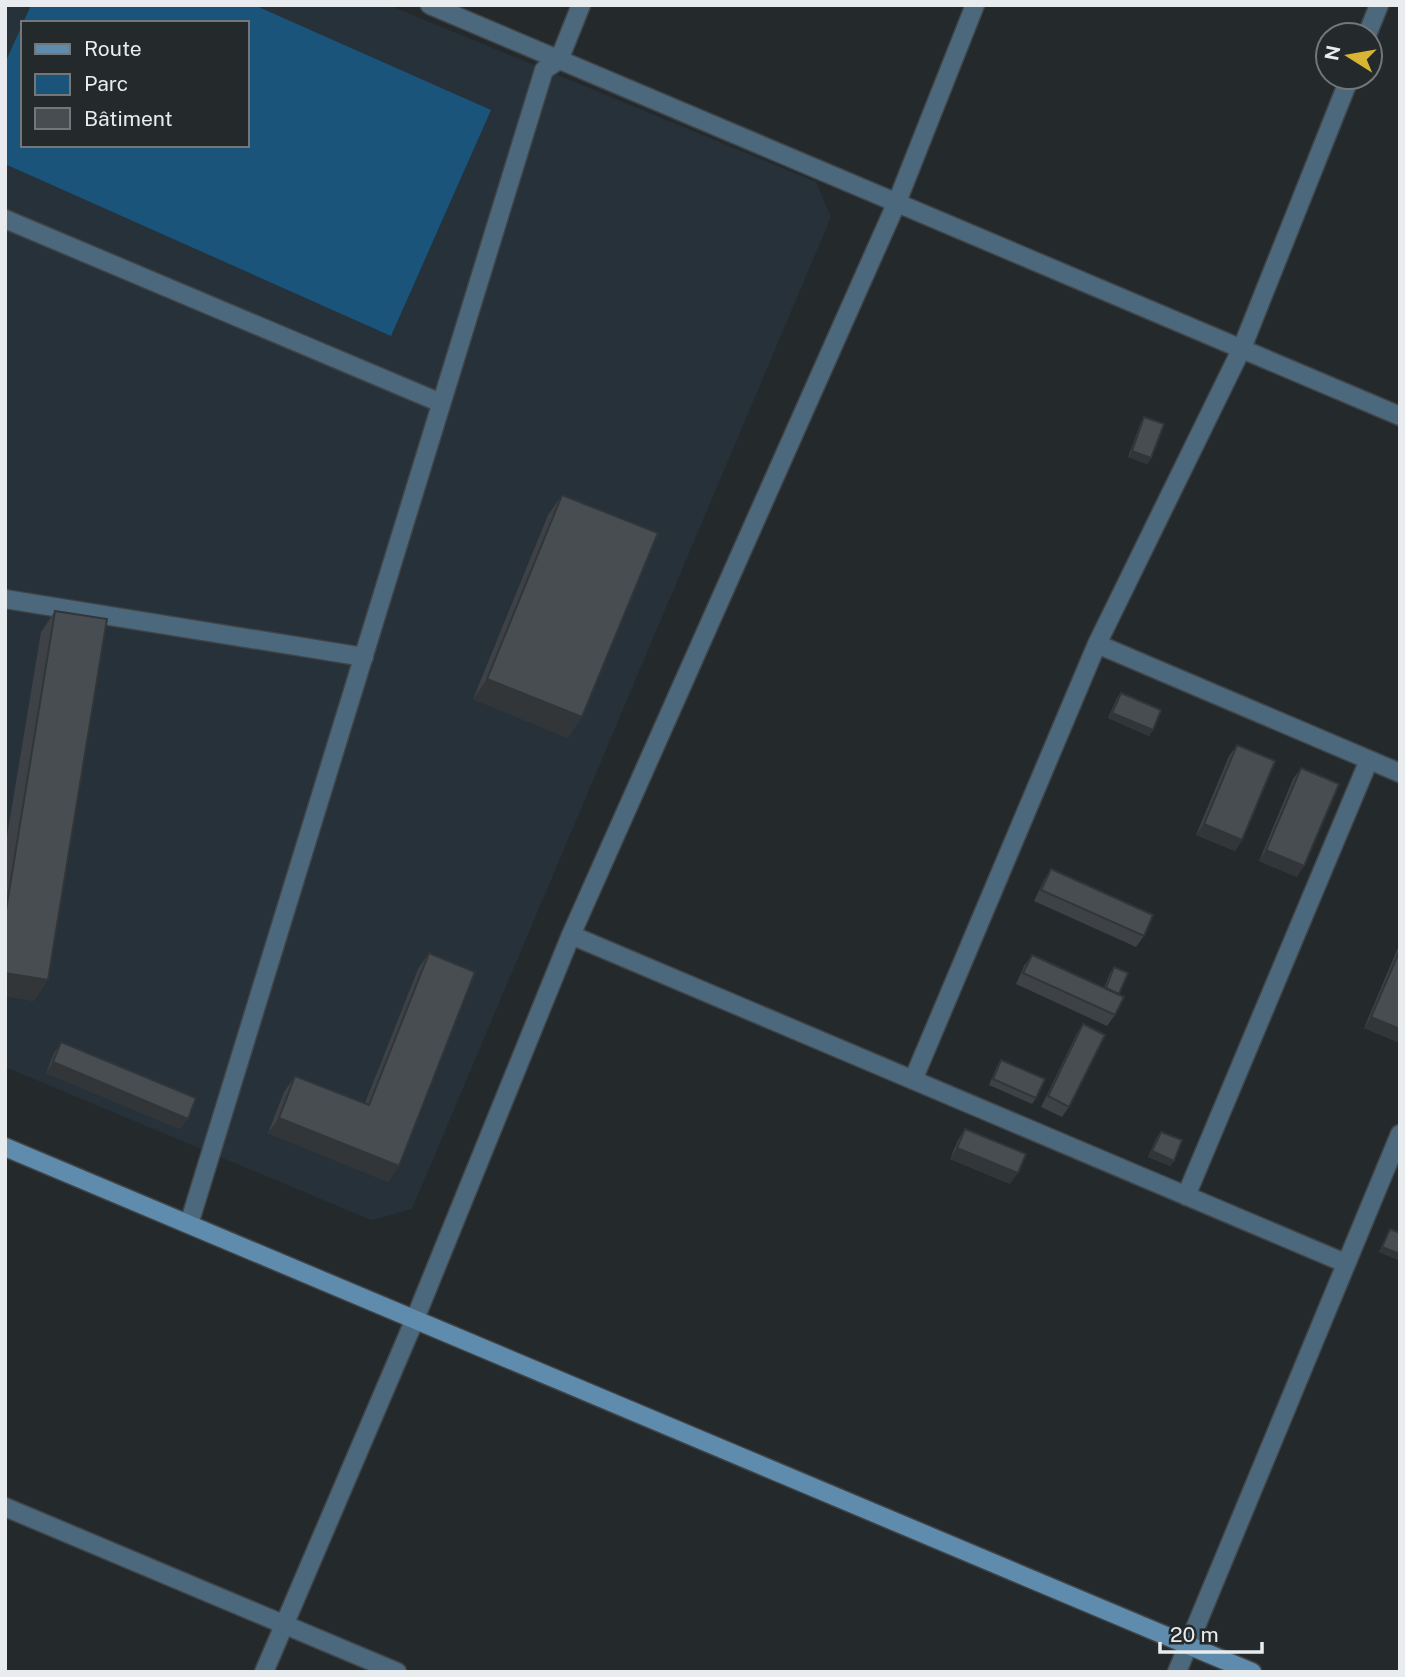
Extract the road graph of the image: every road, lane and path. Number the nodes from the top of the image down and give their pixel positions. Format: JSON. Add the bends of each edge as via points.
{"nodes":[{"id":1,"x":430,"y":5,"type":"edge"},
{"id":2,"x":581,"y":5,"type":"edge"},
{"id":3,"x":975,"y":5,"type":"edge"},
{"id":4,"x":559,"y":60,"type":"junction"},
{"id":5,"x":1344,"y":91,"type":"edge"},
{"id":6,"x":897,"y":202,"type":"junction"},
{"id":7,"x":5,"y":219,"type":"edge"},
{"id":8,"x":1242,"y":348,"type":"junction"},
{"id":9,"x":441,"y":403,"type":"junction"},
{"id":10,"x":1400,"y":416,"type":"edge"},
{"id":11,"x":5,"y":599,"type":"edge"},
{"id":12,"x":1097,"y":645,"type":"junction"},
{"id":13,"x":364,"y":657,"type":"junction"},
{"id":14,"x":1369,"y":760,"type":"junction"},
{"id":15,"x":1400,"y":773,"type":"edge"},
{"id":16,"x":571,"y":935,"type":"junction"},
{"id":17,"x":913,"y":1080,"type":"junction"},
{"id":18,"x":1400,"y":1134,"type":"edge"},
{"id":19,"x":5,"y":1147,"type":"edge"},
{"id":20,"x":1186,"y":1196,"type":"junction"},
{"id":21,"x":189,"y":1224,"type":"junction"},
{"id":22,"x":1345,"y":1263,"type":"junction"},
{"id":23,"x":415,"y":1319,"type":"junction"},
{"id":24,"x":5,"y":1507,"type":"edge"},
{"id":25,"x":284,"y":1624,"type":"junction"},
{"id":26,"x":1189,"y":1644,"type":"junction"},
{"id":27,"x":264,"y":1672,"type":"edge"},
{"id":28,"x":397,"y":1672,"type":"edge"},
{"id":29,"x":1177,"y":1672,"type":"edge"},
{"id":30,"x":1252,"y":1672,"type":"edge"}],
"edges":[{"from":1,"to":4,"type":"street"},
{"from":2,"to":4,"type":"street"},
{"from":3,"to":6,"type":"street"},
{"from":4,"to":6,"type":"street"},
{"from":4,"to":9,"type":"street","via":[[544,69]]},
{"from":5,"to":8,"type":"street"},
{"from":6,"to":8,"type":"street"},
{"from":6,"to":16,"type":"street"},
{"from":7,"to":9,"type":"street"},
{"from":8,"to":10,"type":"street"},
{"from":8,"to":12,"type":"street"},
{"from":9,"to":13,"type":"street"},
{"from":11,"to":13,"type":"street"},
{"from":12,"to":14,"type":"street"},
{"from":12,"to":17,"type":"street"},
{"from":13,"to":21,"type":"street"},
{"from":14,"to":15,"type":"street"},
{"from":14,"to":20,"type":"street"},
{"from":16,"to":17,"type":"street"},
{"from":16,"to":23,"type":"street"},
{"from":17,"to":20,"type":"street"},
{"from":18,"to":22,"type":"street"},
{"from":19,"to":21,"type":"street"},
{"from":20,"to":22,"type":"street"},
{"from":21,"to":23,"type":"street"},
{"from":22,"to":26,"type":"street"},
{"from":23,"to":25,"type":"street"},
{"from":23,"to":26,"type":"street"},
{"from":24,"to":25,"type":"street"},
{"from":25,"to":27,"type":"street"},
{"from":25,"to":28,"type":"street"},
{"from":26,"to":29,"type":"street"},
{"from":26,"to":30,"type":"street"}]}
